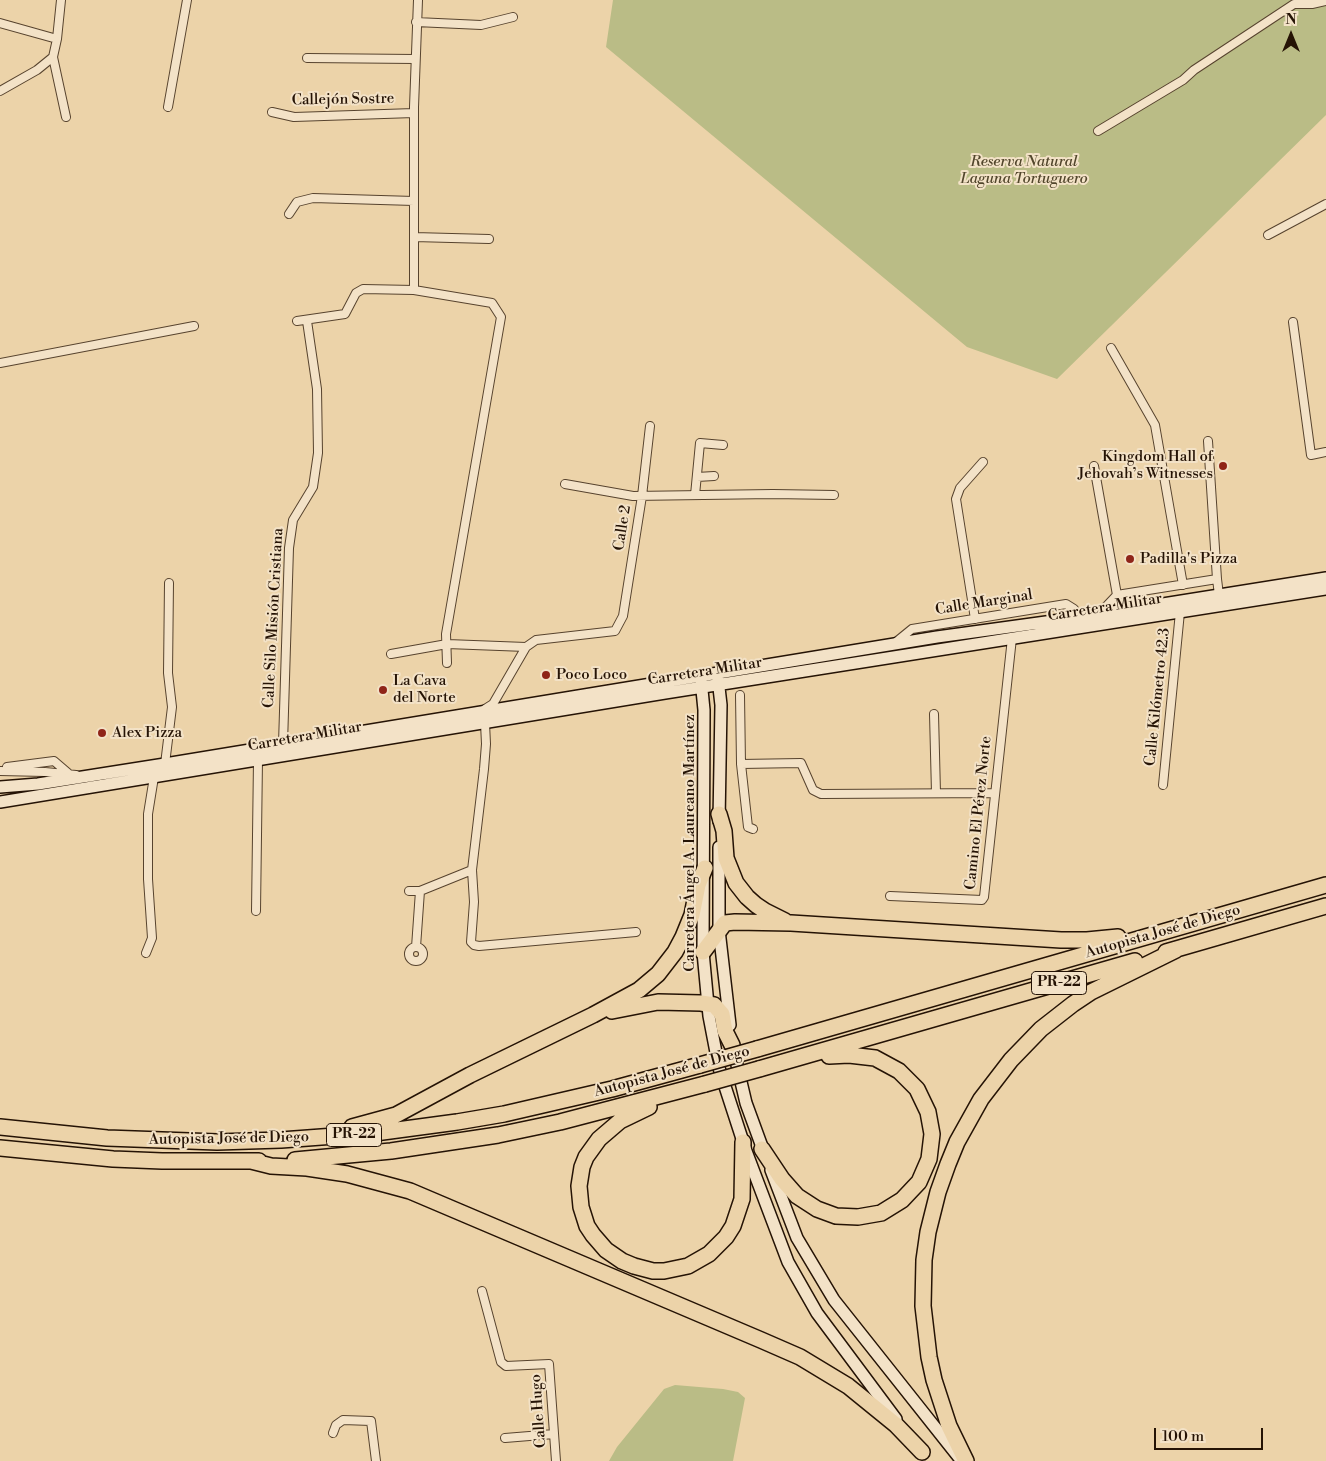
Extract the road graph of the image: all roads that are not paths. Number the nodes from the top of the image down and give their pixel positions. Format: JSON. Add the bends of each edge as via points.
{"nodes":[{"id":1,"x":61,"y":0,"type":"edge"},
{"id":2,"x":187,"y":0,"type":"edge"},
{"id":3,"x":418,"y":0,"type":"edge"},
{"id":4,"x":1326,"y":1,"type":"edge"},
{"id":5,"x":513,"y":17,"type":"dead end"},
{"id":6,"x":416,"y":22,"type":"junction"},
{"id":7,"x":0,"y":23,"type":"edge"},
{"id":8,"x":58,"y":39,"type":"junction"},
{"id":9,"x":53,"y":57,"type":"junction"},
{"id":10,"x":307,"y":58,"type":"dead end"},
{"id":11,"x":415,"y":59,"type":"junction"},
{"id":12,"x":0,"y":91,"type":"edge"},
{"id":13,"x":168,"y":107,"type":"dead end"},
{"id":14,"x":272,"y":112,"type":"dead end"},
{"id":15,"x":414,"y":113,"type":"junction"},
{"id":16,"x":66,"y":117,"type":"dead end"},
{"id":17,"x":1098,"y":131,"type":"dead end"},
{"id":18,"x":414,"y":201,"type":"junction"},
{"id":19,"x":1326,"y":204,"type":"edge"},
{"id":20,"x":289,"y":214,"type":"dead end"},
{"id":21,"x":1268,"y":235,"type":"dead end"},
{"id":22,"x":414,"y":237,"type":"junction"},
{"id":23,"x":489,"y":239,"type":"dead end"},
{"id":24,"x":414,"y":290,"type":"junction"},
{"id":25,"x":307,"y":320,"type":"junction"},
{"id":26,"x":297,"y":321,"type":"dead end"},
{"id":27,"x":1293,"y":322,"type":"dead end"},
{"id":28,"x":194,"y":326,"type":"dead end"},
{"id":29,"x":1111,"y":348,"type":"dead end"},
{"id":30,"x":0,"y":363,"type":"edge"},
{"id":31,"x":650,"y":426,"type":"dead end"},
{"id":32,"x":1208,"y":441,"type":"dead end"},
{"id":33,"x":723,"y":445,"type":"dead end"},
{"id":34,"x":1326,"y":452,"type":"edge"},
{"id":35,"x":984,"y":462,"type":"dead end"},
{"id":36,"x":1094,"y":466,"type":"dead end"},
{"id":37,"x":714,"y":476,"type":"dead end"},
{"id":38,"x":697,"y":478,"type":"junction"},
{"id":39,"x":565,"y":484,"type":"dead end"},
{"id":40,"x":695,"y":495,"type":"junction"},
{"id":41,"x":834,"y":495,"type":"dead end"},
{"id":42,"x":642,"y":496,"type":"junction"},
{"id":43,"x":1326,"y":578,"type":"edge"},
{"id":44,"x":1217,"y":580,"type":"junction"},
{"id":45,"x":169,"y":583,"type":"dead end"},
{"id":46,"x":1183,"y":585,"type":"junction"},
{"id":47,"x":1326,"y":589,"type":"edge"},
{"id":48,"x":1117,"y":595,"type":"junction"},
{"id":49,"x":1220,"y":595,"type":"junction"},
{"id":50,"x":1180,"y":612,"type":"junction"},
{"id":51,"x":1099,"y":614,"type":"junction"},
{"id":52,"x":1075,"y":618,"type":"junction"},
{"id":53,"x":975,"y":619,"type":"junction"},
{"id":54,"x":1012,"y":638,"type":"junction"},
{"id":55,"x":447,"y":644,"type":"junction"},
{"id":56,"x":894,"y":644,"type":"junction"},
{"id":57,"x":526,"y":647,"type":"junction"},
{"id":58,"x":391,"y":654,"type":"dead end"},
{"id":59,"x":447,"y":663,"type":"dead end"},
{"id":60,"x":718,"y":672,"type":"junction"},
{"id":61,"x":701,"y":681,"type":"junction"},
{"id":62,"x":719,"y":685,"type":"junction"},
{"id":63,"x":740,"y":695,"type":"dead end"},
{"id":64,"x":934,"y":714,"type":"dead end"},
{"id":65,"x":483,"y":718,"type":"junction"},
{"id":66,"x":283,"y":744,"type":"junction"},
{"id":67,"x":258,"y":760,"type":"junction"},
{"id":68,"x":165,"y":764,"type":"junction"},
{"id":69,"x":741,"y":764,"type":"junction"},
{"id":70,"x":0,"y":770,"type":"edge"},
{"id":71,"x":70,"y":774,"type":"junction"},
{"id":72,"x":88,"y":776,"type":"junction"},
{"id":73,"x":154,"y":777,"type":"junction"},
{"id":74,"x":1163,"y":784,"type":"dead end"},
{"id":75,"x":0,"y":787,"type":"edge"},
{"id":76,"x":995,"y":793,"type":"junction"},
{"id":77,"x":936,"y":794,"type":"junction"},
{"id":78,"x":0,"y":802,"type":"edge"},
{"id":79,"x":719,"y":814,"type":"junction"},
{"id":80,"x":753,"y":829,"type":"dead end"},
{"id":81,"x":705,"y":868,"type":"junction"},
{"id":82,"x":472,"y":870,"type":"junction"},
{"id":83,"x":1326,"y":885,"type":"edge"},
{"id":84,"x":409,"y":891,"type":"dead end"},
{"id":85,"x":420,"y":891,"type":"junction"},
{"id":86,"x":890,"y":896,"type":"dead end"},
{"id":87,"x":1326,"y":906,"type":"edge"},
{"id":88,"x":256,"y":911,"type":"dead end"},
{"id":89,"x":791,"y":923,"type":"junction"},
{"id":90,"x":719,"y":930,"type":"junction"},
{"id":91,"x":636,"y":932,"type":"dead end"},
{"id":92,"x":1162,"y":932,"type":"junction"},
{"id":93,"x":416,"y":947,"type":"dead end"},
{"id":94,"x":1176,"y":950,"type":"junction"},
{"id":95,"x":703,"y":952,"type":"junction"},
{"id":96,"x":146,"y":953,"type":"dead end"},
{"id":97,"x":709,"y":1004,"type":"junction"},
{"id":98,"x":593,"y":1015,"type":"junction"},
{"id":99,"x":732,"y":1045,"type":"junction"},
{"id":100,"x":792,"y":1060,"type":"junction"},
{"id":101,"x":667,"y":1096,"type":"junction"},
{"id":102,"x":0,"y":1127,"type":"edge"},
{"id":103,"x":264,"y":1140,"type":"junction"},
{"id":104,"x":743,"y":1142,"type":"junction"},
{"id":105,"x":0,"y":1148,"type":"edge"},
{"id":106,"x":762,"y":1149,"type":"junction"},
{"id":107,"x":251,"y":1161,"type":"junction"},
{"id":108,"x":482,"y":1290,"type":"dead end"},
{"id":109,"x":333,"y":1432,"type":"dead end"},
{"id":110,"x":554,"y":1434,"type":"junction"},
{"id":111,"x":505,"y":1438,"type":"dead end"},
{"id":112,"x":926,"y":1456,"type":"edge"},
{"id":113,"x":376,"y":1461,"type":"edge"},
{"id":114,"x":556,"y":1461,"type":"edge"},
{"id":115,"x":962,"y":1461,"type":"edge"},
{"id":116,"x":966,"y":1461,"type":"edge"}],
"edges":[{"from":1,"to":8,"type":"street"},
{"from":2,"to":13,"type":"street"},
{"from":3,"to":6,"type":"street"},
{"from":4,"to":17,"type":"street","via":[[1294,4],[1183,80]]},
{"from":5,"to":6,"type":"street","via":[[481,25]]},
{"from":6,"to":11,"type":"street"},
{"from":7,"to":8,"type":"street"},
{"from":8,"to":9,"type":"street"},
{"from":9,"to":12,"type":"street"},
{"from":9,"to":16,"type":"street"},
{"from":10,"to":11,"type":"street"},
{"from":11,"to":15,"type":"street"},
{"from":14,"to":15,"type":"street","name":"Callejón Sostre","via":[[294,117]]},
{"from":15,"to":18,"type":"street"},
{"from":18,"to":20,"type":"street","via":[[313,198],[297,202]]},
{"from":18,"to":22,"type":"street"},
{"from":19,"to":21,"type":"street"},
{"from":22,"to":23,"type":"street"},
{"from":22,"to":24,"type":"street"},
{"from":24,"to":25,"type":"street","via":[[363,289],[356,293],[345,314]]},
{"from":24,"to":55,"type":"street","via":[[492,303],[501,317],[446,634]]},
{"from":25,"to":26,"type":"street"},
{"from":25,"to":66,"type":"street","name":"Calle Silo Misión Cristiana","via":[[317,388],[318,453],[314,487],[293,520],[289,548]]},
{"from":27,"to":34,"type":"street","via":[[1311,455]]},
{"from":28,"to":30,"type":"street"},
{"from":29,"to":46,"type":"street","via":[[1156,425]]},
{"from":31,"to":42,"type":"street","name":"Calle 2"},
{"from":32,"to":44,"type":"street"},
{"from":33,"to":38,"type":"street","via":[[700,443]]},
{"from":35,"to":53,"type":"street","via":[[960,488],[956,499]]},
{"from":36,"to":48,"type":"street"},
{"from":37,"to":38,"type":"street"},
{"from":38,"to":40,"type":"street"},
{"from":39,"to":42,"type":"street"},
{"from":40,"to":41,"type":"street"},
{"from":40,"to":42,"type":"street"},
{"from":42,"to":57,"type":"street","name":"Calle 2","via":[[623,616],[615,632],[536,640]]},
{"from":43,"to":49,"type":"main road","name":"Carretera Militar"},
{"from":44,"to":46,"type":"street"},
{"from":44,"to":49,"type":"street"},
{"from":45,"to":68,"type":"street","via":[[168,673],[172,706]]},
{"from":46,"to":48,"type":"street"},
{"from":47,"to":50,"type":"main road","name":"Carretera Militar"},
{"from":48,"to":51,"type":"street"},
{"from":49,"to":51,"type":"main road","name":"Carretera Militar"},
{"from":50,"to":54,"type":"main road","name":"Carretera Militar"},
{"from":50,"to":74,"type":"street","name":"Calle Kilómetro 42.3"},
{"from":51,"to":52,"type":"main road","name":"Carretera Militar"},
{"from":52,"to":53,"type":"street","name":"Calle Marginal","via":[[1074,608],[1066,604]]},
{"from":52,"to":56,"type":"main road","name":"Carretera Militar"},
{"from":53,"to":56,"type":"street","name":"Calle Marginal","via":[[912,629]]},
{"from":54,"to":62,"type":"main road","name":"Carretera Militar"},
{"from":54,"to":76,"type":"street","name":"Camino El Pérez Norte"},
{"from":55,"to":57,"type":"street"},
{"from":55,"to":58,"type":"street"},
{"from":55,"to":59,"type":"street"},
{"from":56,"to":60,"type":"main road","name":"Carretera Militar"},
{"from":57,"to":65,"type":"street"},
{"from":60,"to":61,"type":"main road","name":"Carretera Militar"},
{"from":60,"to":62,"type":"main road","name":"Carretera Ángel A. Laureano Martínez"},
{"from":61,"to":62,"type":"main road","name":"Carretera Militar"},
{"from":61,"to":65,"type":"main road","name":"Carretera Militar"},
{"from":61,"to":81,"type":"main road","name":"Carretera Ángel A. Laureano Martínez"},
{"from":62,"to":79,"type":"main road","name":"Carretera Ángel A. Laureano Martínez"},
{"from":63,"to":69,"type":"street"},
{"from":64,"to":77,"type":"street"},
{"from":65,"to":66,"type":"main road","name":"Carretera Militar"},
{"from":65,"to":67,"type":"main road","name":"Carretera Militar"},
{"from":65,"to":82,"type":"street","via":[[486,752]]},
{"from":66,"to":68,"type":"main road","name":"Carretera Militar"},
{"from":67,"to":73,"type":"main road","name":"Carretera Militar"},
{"from":67,"to":88,"type":"street"},
{"from":68,"to":72,"type":"main road","name":"Carretera Militar"},
{"from":68,"to":73,"type":"street"},
{"from":69,"to":77,"type":"street","via":[[801,763],[813,790],[821,794]]},
{"from":69,"to":80,"type":"street","via":[[748,827]]},
{"from":70,"to":71,"type":"street"},
{"from":70,"to":71,"type":"street","via":[[54,761]]},
{"from":71,"to":72,"type":"street"},
{"from":72,"to":75,"type":"main road","name":"Carretera Militar"},
{"from":73,"to":78,"type":"main road","name":"Carretera Militar"},
{"from":73,"to":96,"type":"street","via":[[148,814],[152,938]]},
{"from":76,"to":77,"type":"street"},
{"from":76,"to":86,"type":"street","name":"Camino El Pérez Norte","via":[[982,900]]},
{"from":79,"to":89,"type":"highway","via":[[726,858],[736,882],[748,898],[765,911]]},
{"from":79,"to":90,"type":"main road","name":"Carretera Ángel A. Laureano Martínez"},
{"from":81,"to":95,"type":"main road","name":"Carretera Ángel A. Laureano Martínez"},
{"from":81,"to":98,"type":"highway","via":[[689,925],[666,965],[639,990]]},
{"from":82,"to":85,"type":"street"},
{"from":82,"to":91,"type":"street","via":[[471,942],[474,945]]},
{"from":83,"to":92,"type":"highway","name":"Autopista José de Diego","number":"PR-22"},
{"from":84,"to":85,"type":"street"},
{"from":85,"to":93,"type":"street"},
{"from":87,"to":94,"type":"highway","name":"Autopista José de Diego","number":"PR-22"},
{"from":89,"to":90,"type":"highway","via":[[725,923]]},
{"from":89,"to":92,"type":"highway","via":[[1061,940],[1108,939]]},
{"from":90,"to":95,"type":"highway"},
{"from":90,"to":99,"type":"main road","name":"Carretera Ángel A. Laureano Martínez"},
{"from":92,"to":103,"type":"highway","name":"Autopista José de Diego","number":"PR-22","bridge":true,"via":[[700,1065],[556,1102],[457,1122],[375,1133]]},
{"from":94,"to":100,"type":"highway","name":"Autopista José de Diego","number":"PR-22"},
{"from":94,"to":116,"type":"highway","via":[[1091,992],[1053,1018],[1010,1060],[981,1099],[957,1142],[938,1192],[928,1232],[923,1306],[934,1380],[949,1426]]},
{"from":95,"to":97,"type":"main road","name":"Carretera Ángel A. Laureano Martínez"},
{"from":97,"to":98,"type":"highway","via":[[658,1002]]},
{"from":97,"to":99,"type":"highway","via":[[722,1014]]},
{"from":97,"to":104,"type":"main road","name":"Carretera Ángel A. Laureano Martínez","via":[[719,1068]]},
{"from":98,"to":103,"type":"highway","via":[[396,1115],[345,1129],[290,1133]]},
{"from":99,"to":106,"type":"main road","name":"Carretera Ángel A. Laureano Martínez","via":[[746,1103]]},
{"from":100,"to":101,"type":"highway","name":"Autopista José de Diego","number":"PR-22","bridge":true},
{"from":100,"to":106,"type":"highway","via":[[860,1055],[875,1058],[899,1071],[917,1089],[928,1112],[932,1134],[929,1159],[919,1182],[902,1200],[876,1214],[846,1218],[817,1210],[797,1196]]},
{"from":101,"to":104,"type":"highway","via":[[620,1121],[592,1148],[582,1167],[579,1196],[588,1226],[597,1241],[622,1262],[647,1270],[672,1270],[699,1261],[718,1246],[732,1226],[742,1199]]},
{"from":101,"to":107,"type":"highway","name":"Autopista José de Diego","number":"PR-22","via":[[560,1122],[431,1146]]},
{"from":102,"to":103,"type":"highway","name":"Autopista José de Diego","number":"PR-22","via":[[107,1138],[217,1142]]},
{"from":104,"to":112,"type":"main road","name":"Carretera Ángel A. Laureano Martínez","via":[[788,1262],[817,1313]]},
{"from":105,"to":107,"type":"highway","name":"Autopista José de Diego","number":"PR-22","via":[[113,1159]]},
{"from":106,"to":115,"type":"main road","name":"Carretera Ángel A. Laureano Martínez","via":[[797,1238],[834,1300]]},
{"from":107,"to":112,"type":"highway","via":[[346,1174],[410,1191],[800,1357],[848,1386],[896,1425]]},
{"from":108,"to":110,"type":"street","name":"Calle Hugo","via":[[501,1362],[506,1366],[549,1364]]},
{"from":109,"to":113,"type":"street","via":[[343,1420],[371,1421]]},
{"from":110,"to":111,"type":"street"},
{"from":110,"to":114,"type":"street","name":"Calle Hugo"}]}
